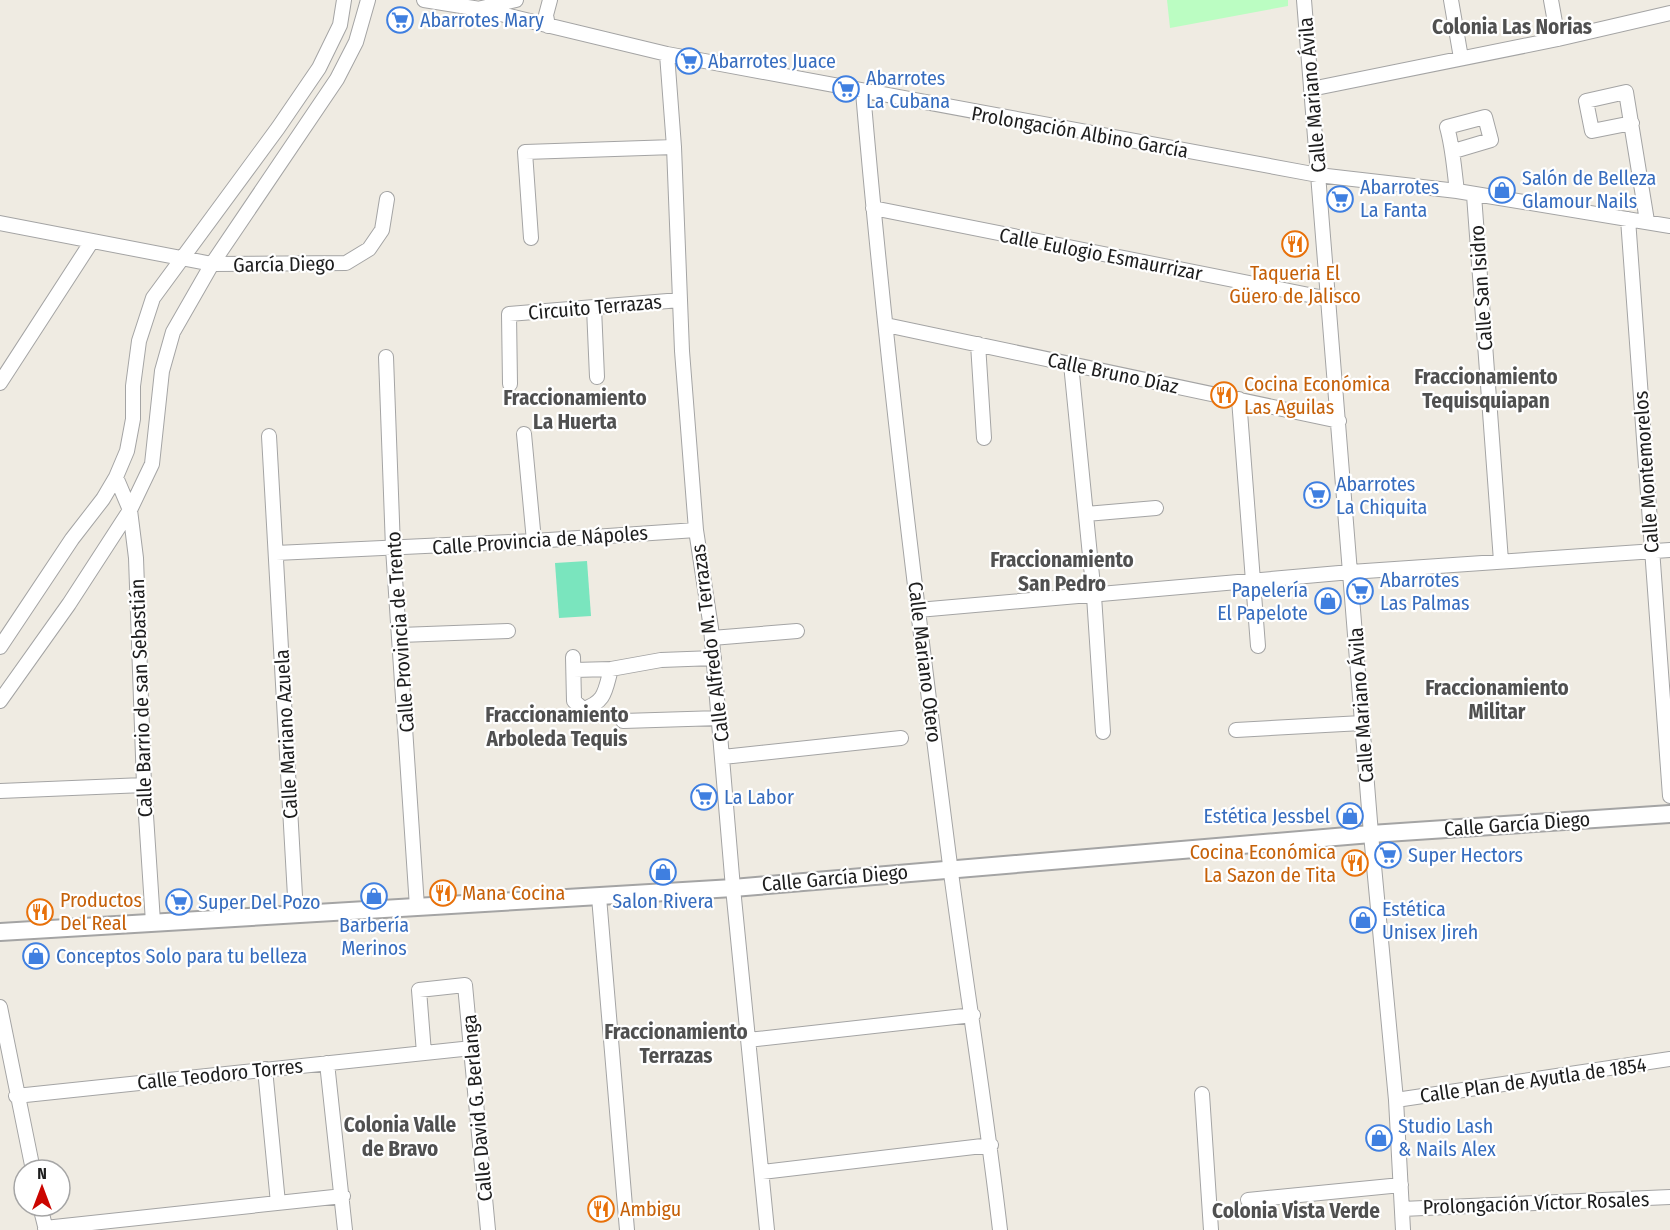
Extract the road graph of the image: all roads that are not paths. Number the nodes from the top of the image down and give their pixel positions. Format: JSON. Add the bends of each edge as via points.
{"nodes":[{"id":1,"x":344,"y":0,"type":"edge"},
{"id":2,"x":368,"y":0,"type":"edge"},
{"id":3,"x":424,"y":0,"type":"edge"},
{"id":4,"x":516,"y":0,"type":"edge"},
{"id":5,"x":550,"y":0,"type":"edge"},
{"id":6,"x":1304,"y":0,"type":"edge"},
{"id":7,"x":1451,"y":0,"type":"edge"},
{"id":8,"x":1551,"y":0,"type":"edge"},
{"id":9,"x":480,"y":9,"type":"junction"},
{"id":10,"x":1670,"y":13,"type":"edge"},
{"id":11,"x":548,"y":26,"type":"junction"},
{"id":12,"x":1558,"y":39,"type":"junction"},
{"id":13,"x":667,"y":54,"type":"junction"},
{"id":14,"x":1461,"y":58,"type":"junction"},
{"id":15,"x":1311,"y":89,"type":"junction"},
{"id":16,"x":863,"y":92,"type":"junction"},
{"id":17,"x":1632,"y":123,"type":"dead end"},
{"id":18,"x":674,"y":147,"type":"junction"},
{"id":19,"x":1454,"y":151,"type":"dead end"},
{"id":20,"x":1318,"y":175,"type":"junction"},
{"id":21,"x":1457,"y":191,"type":"junction"},
{"id":22,"x":1474,"y":195,"type":"junction"},
{"id":23,"x":387,"y":200,"type":"dead end"},
{"id":24,"x":873,"y":208,"type":"junction"},
{"id":25,"x":1628,"y":219,"type":"junction"},
{"id":26,"x":1647,"y":221,"type":"junction"},
{"id":27,"x":0,"y":223,"type":"edge"},
{"id":28,"x":1670,"y":226,"type":"edge"},
{"id":29,"x":531,"y":238,"type":"dead end"},
{"id":30,"x":92,"y":241,"type":"junction"},
{"id":31,"x":180,"y":258,"type":"junction"},
{"id":32,"x":212,"y":264,"type":"junction"},
{"id":33,"x":1329,"y":299,"type":"junction"},
{"id":34,"x":680,"y":300,"type":"junction"},
{"id":35,"x":594,"y":308,"type":"junction"},
{"id":36,"x":886,"y":325,"type":"junction"},
{"id":37,"x":978,"y":344,"type":"junction"},
{"id":38,"x":386,"y":357,"type":"dead end"},
{"id":39,"x":1071,"y":364,"type":"junction"},
{"id":40,"x":597,"y":377,"type":"dead end"},
{"id":41,"x":0,"y":383,"type":"edge"},
{"id":42,"x":510,"y":384,"type":"dead end"},
{"id":43,"x":1239,"y":399,"type":"junction"},
{"id":44,"x":1339,"y":422,"type":"junction"},
{"id":45,"x":525,"y":434,"type":"dead end"},
{"id":46,"x":269,"y":436,"type":"dead end"},
{"id":47,"x":984,"y":438,"type":"dead end"},
{"id":48,"x":116,"y":477,"type":"junction"},
{"id":49,"x":1156,"y":508,"type":"dead end"},
{"id":50,"x":130,"y":510,"type":"junction"},
{"id":51,"x":1086,"y":514,"type":"junction"},
{"id":52,"x":696,"y":530,"type":"junction"},
{"id":53,"x":534,"y":541,"type":"junction"},
{"id":54,"x":393,"y":548,"type":"junction"},
{"id":55,"x":1670,"y":550,"type":"edge"},
{"id":56,"x":1651,"y":551,"type":"junction"},
{"id":57,"x":276,"y":553,"type":"junction"},
{"id":58,"x":1501,"y":561,"type":"junction"},
{"id":59,"x":1351,"y":572,"type":"junction"},
{"id":60,"x":1253,"y":581,"type":"junction"},
{"id":61,"x":1094,"y":596,"type":"junction"},
{"id":62,"x":918,"y":610,"type":"junction"},
{"id":63,"x":508,"y":631,"type":"dead end"},
{"id":64,"x":797,"y":631,"type":"dead end"},
{"id":65,"x":400,"y":635,"type":"junction"},
{"id":66,"x":712,"y":638,"type":"junction"},
{"id":67,"x":1258,"y":646,"type":"dead end"},
{"id":68,"x":0,"y":648,"type":"edge"},
{"id":69,"x":714,"y":658,"type":"junction"},
{"id":70,"x":611,"y":669,"type":"junction"},
{"id":71,"x":0,"y":701,"type":"edge"},
{"id":72,"x":720,"y":718,"type":"junction"},
{"id":73,"x":623,"y":721,"type":"dead end"},
{"id":74,"x":1362,"y":723,"type":"junction"},
{"id":75,"x":1236,"y":730,"type":"dead end"},
{"id":76,"x":1103,"y":732,"type":"dead end"},
{"id":77,"x":901,"y":738,"type":"dead end"},
{"id":78,"x":723,"y":757,"type":"junction"},
{"id":79,"x":144,"y":785,"type":"junction"},
{"id":80,"x":0,"y":792,"type":"edge"},
{"id":81,"x":1670,"y":796,"type":"edge"},
{"id":82,"x":1670,"y":814,"type":"edge"},
{"id":83,"x":1371,"y":834,"type":"junction"},
{"id":84,"x":951,"y":868,"type":"junction"},
{"id":85,"x":733,"y":888,"type":"junction"},
{"id":86,"x":599,"y":897,"type":"junction"},
{"id":87,"x":417,"y":907,"type":"junction"},
{"id":88,"x":296,"y":914,"type":"junction"},
{"id":89,"x":153,"y":922,"type":"junction"},
{"id":90,"x":0,"y":932,"type":"edge"},
{"id":91,"x":0,"y":1007,"type":"edge"},
{"id":92,"x":973,"y":1015,"type":"junction"},
{"id":93,"x":748,"y":1040,"type":"junction"},
{"id":94,"x":472,"y":1048,"type":"junction"},
{"id":95,"x":424,"y":1053,"type":"junction"},
{"id":96,"x":1670,"y":1059,"type":"edge"},
{"id":97,"x":327,"y":1063,"type":"junction"},
{"id":98,"x":265,"y":1070,"type":"junction"},
{"id":99,"x":1202,"y":1094,"type":"dead end"},
{"id":100,"x":16,"y":1096,"type":"junction"},
{"id":101,"x":1395,"y":1100,"type":"junction"},
{"id":102,"x":991,"y":1145,"type":"junction"},
{"id":103,"x":30,"y":1158,"type":"edge"},
{"id":104,"x":762,"y":1172,"type":"junction"},
{"id":105,"x":1401,"y":1185,"type":"junction"},
{"id":106,"x":343,"y":1196,"type":"junction"},
{"id":107,"x":1670,"y":1197,"type":"edge"},
{"id":108,"x":1248,"y":1200,"type":"dead end"},
{"id":109,"x":278,"y":1203,"type":"junction"},
{"id":110,"x":1402,"y":1209,"type":"junction"},
{"id":111,"x":46,"y":1229,"type":"edge"},
{"id":112,"x":345,"y":1230,"type":"edge"},
{"id":113,"x":488,"y":1230,"type":"edge"},
{"id":114,"x":627,"y":1230,"type":"edge"},
{"id":115,"x":767,"y":1230,"type":"edge"},
{"id":116,"x":1000,"y":1230,"type":"edge"},
{"id":117,"x":1211,"y":1230,"type":"edge"},
{"id":118,"x":1403,"y":1230,"type":"edge"}],
"edges":[{"from":1,"to":31,"type":"street","via":[[340,25],[320,68]]},
{"from":2,"to":32,"type":"street","via":[[356,42],[337,79]]},
{"from":3,"to":9,"type":"street","name":"Prolongación Albino García"},
{"from":4,"to":9,"type":"street"},
{"from":5,"to":11,"type":"street"},
{"from":6,"to":15,"type":"street","name":"Calle Mariano Ávila"},
{"from":7,"to":14,"type":"street"},
{"from":8,"to":12,"type":"street"},
{"from":9,"to":11,"type":"street","name":"Prolongación Albino García"},
{"from":10,"to":12,"type":"street"},
{"from":11,"to":13,"type":"street","name":"Prolongación Albino García"},
{"from":12,"to":14,"type":"street"},
{"from":13,"to":16,"type":"street","name":"Prolongación Albino García"},
{"from":13,"to":18,"type":"street","name":"Calle Alfredo M. Terrazas"},
{"from":14,"to":15,"type":"street"},
{"from":15,"to":20,"type":"street","name":"Calle Mariano Ávila"},
{"from":16,"to":20,"type":"street","name":"Prolongación Albino García"},
{"from":16,"to":24,"type":"street","name":"Calle Mariano Otero"},
{"from":17,"to":26,"type":"street"},
{"from":18,"to":29,"type":"street","via":[[525,152]]},
{"from":18,"to":34,"type":"street","name":"Calle Alfredo M. Terrazas"},
{"from":19,"to":21,"type":"street"},
{"from":20,"to":21,"type":"street","name":"Prolongación Albino García"},
{"from":20,"to":33,"type":"street","name":"Calle Mariano Ávila"},
{"from":21,"to":22,"type":"street","name":"Prolongación Albino García"},
{"from":22,"to":25,"type":"street","name":"Prolongación Albino García"},
{"from":22,"to":58,"type":"street","name":"Calle San Isidro"},
{"from":23,"to":32,"type":"street","name":"García Diego","via":[[382,230],[369,249],[346,263]]},
{"from":24,"to":33,"type":"street","name":"Calle Eulogio Esmaurrizar"},
{"from":24,"to":36,"type":"street","name":"Calle Mariano Otero"},
{"from":25,"to":26,"type":"street","name":"Prolongación Albino García"},
{"from":25,"to":56,"type":"street","name":"Calle Montemorelos"},
{"from":26,"to":28,"type":"street","name":"Prolongación Albino García"},
{"from":27,"to":30,"type":"street","name":"García Diego"},
{"from":30,"to":31,"type":"street","name":"García Diego"},
{"from":30,"to":41,"type":"street"},
{"from":31,"to":32,"type":"street","name":"García Diego"},
{"from":31,"to":48,"type":"street","via":[[153,298],[139,341],[133,419],[127,451]]},
{"from":32,"to":50,"type":"street","via":[[173,332],[162,371],[152,464]]},
{"from":33,"to":44,"type":"street","name":"Calle Mariano Ávila"},
{"from":34,"to":35,"type":"street","name":"Circuito Terrazas"},
{"from":34,"to":52,"type":"street","name":"Calle Alfredo M. Terrazas"},
{"from":35,"to":40,"type":"street"},
{"from":35,"to":42,"type":"street","name":"Circuito Terrazas","via":[[509,314]]},
{"from":36,"to":37,"type":"street","name":"Calle Bruno Díaz"},
{"from":36,"to":62,"type":"street","name":"Calle Mariano Otero"},
{"from":37,"to":39,"type":"street","name":"Calle Bruno Díaz"},
{"from":37,"to":47,"type":"street"},
{"from":38,"to":54,"type":"street","name":"Calle Provincia de Trento"},
{"from":39,"to":43,"type":"street","name":"Calle Bruno Díaz"},
{"from":39,"to":51,"type":"street"},
{"from":43,"to":44,"type":"street","name":"Calle Bruno Díaz"},
{"from":43,"to":60,"type":"street"},
{"from":44,"to":59,"type":"street","name":"Calle Mariano Ávila"},
{"from":45,"to":53,"type":"street"},
{"from":46,"to":57,"type":"street","name":"Calle Mariano Azuela"},
{"from":48,"to":50,"type":"street","name":"Calle Barrio de san Sebastián"},
{"from":48,"to":68,"type":"street"},
{"from":49,"to":51,"type":"street"},
{"from":50,"to":71,"type":"street"},
{"from":50,"to":79,"type":"street","name":"Calle Barrio de san Sebastián","via":[[136,558]]},
{"from":51,"to":61,"type":"street"},
{"from":52,"to":53,"type":"street","name":"Calle Provincia de Nápoles"},
{"from":52,"to":66,"type":"street","name":"Calle Alfredo M. Terrazas"},
{"from":53,"to":54,"type":"street","name":"Calle Provincia de Nápoles"},
{"from":54,"to":57,"type":"street","name":"Calle Provincia de Nápoles"},
{"from":54,"to":65,"type":"street","name":"Calle Provincia de Trento"},
{"from":55,"to":56,"type":"street"},
{"from":56,"to":58,"type":"street"},
{"from":56,"to":81,"type":"street","name":"Calle Montemorelos"},
{"from":57,"to":88,"type":"street","name":"Calle Mariano Azuela"},
{"from":58,"to":59,"type":"street"},
{"from":59,"to":60,"type":"street"},
{"from":59,"to":74,"type":"street","name":"Calle Mariano Ávila"},
{"from":60,"to":61,"type":"street"},
{"from":60,"to":67,"type":"street"},
{"from":61,"to":62,"type":"street"},
{"from":61,"to":76,"type":"street"},
{"from":62,"to":84,"type":"street","name":"Calle Mariano Otero"},
{"from":63,"to":65,"type":"street"},
{"from":64,"to":66,"type":"street"},
{"from":65,"to":87,"type":"street","name":"Calle Provincia de Trento"},
{"from":66,"to":69,"type":"street","name":"Calle Alfredo M. Terrazas"},
{"from":69,"to":70,"type":"street","via":[[661,660]]},
{"from":69,"to":72,"type":"street","name":"Calle Alfredo M. Terrazas"},
{"from":70,"to":70,"type":"street","via":[[603,698],[583,709],[574,700],[574,663]]},
{"from":72,"to":73,"type":"street"},
{"from":72,"to":78,"type":"street","name":"Calle Alfredo M. Terrazas"},
{"from":74,"to":75,"type":"street"},
{"from":74,"to":83,"type":"street","name":"Calle Mariano Ávila"},
{"from":77,"to":78,"type":"street"},
{"from":78,"to":85,"type":"street","name":"Calle Alfredo M. Terrazas"},
{"from":79,"to":80,"type":"street"},
{"from":79,"to":89,"type":"street","name":"Calle Barrio de san Sebastián"},
{"from":82,"to":83,"type":"street","name":"Calle García Diego"},
{"from":83,"to":84,"type":"street","name":"Calle García Diego"},
{"from":83,"to":101,"type":"street","name":"Calle Mariano Ávila"},
{"from":84,"to":85,"type":"street","name":"Calle García Diego"},
{"from":84,"to":92,"type":"street","name":"Calle Mariano Otero"},
{"from":85,"to":86,"type":"street","name":"Calle García Diego"},
{"from":85,"to":93,"type":"street","name":"Calle Alfredo M. Terrazas"},
{"from":86,"to":87,"type":"street","name":"Calle García Diego"},
{"from":86,"to":114,"type":"street"},
{"from":87,"to":88,"type":"street","name":"Calle García Diego"},
{"from":88,"to":89,"type":"street","name":"Calle García Diego"},
{"from":89,"to":90,"type":"street","name":"Calle García Diego"},
{"from":91,"to":100,"type":"street"},
{"from":92,"to":93,"type":"street"},
{"from":92,"to":102,"type":"street","name":"Calle Mariano Otero"},
{"from":93,"to":104,"type":"street","name":"Calle Alfredo M. Terrazas"},
{"from":94,"to":95,"type":"street","name":"Calle Teodoro Torres"},
{"from":94,"to":95,"type":"street","name":"Calle David G. Berlanga","via":[[465,985],[419,990]]},
{"from":94,"to":113,"type":"street","name":"Calle David G. Berlanga"},
{"from":95,"to":97,"type":"street","name":"Calle Teodoro Torres"},
{"from":96,"to":101,"type":"street","name":"Calle Plan de Ayutla de 1854"},
{"from":97,"to":98,"type":"street","name":"Calle Teodoro Torres"},
{"from":97,"to":106,"type":"street"},
{"from":98,"to":100,"type":"street","name":"Calle Teodoro Torres"},
{"from":98,"to":109,"type":"street"},
{"from":99,"to":117,"type":"street"},
{"from":100,"to":103,"type":"street"},
{"from":101,"to":105,"type":"street","name":"Calle Mariano Ávila"},
{"from":102,"to":104,"type":"street"},
{"from":102,"to":116,"type":"street","name":"Calle Mariano Otero"},
{"from":104,"to":115,"type":"street","name":"Calle Alfredo M. Terrazas"},
{"from":105,"to":108,"type":"street"},
{"from":105,"to":110,"type":"street","name":"Calle Mariano Ávila"},
{"from":106,"to":109,"type":"street"},
{"from":106,"to":112,"type":"street"},
{"from":107,"to":110,"type":"street","name":"Prolongación Víctor Rosales"},
{"from":109,"to":111,"type":"street"},
{"from":110,"to":118,"type":"street","name":"Calle Mariano Ávila"}]}
